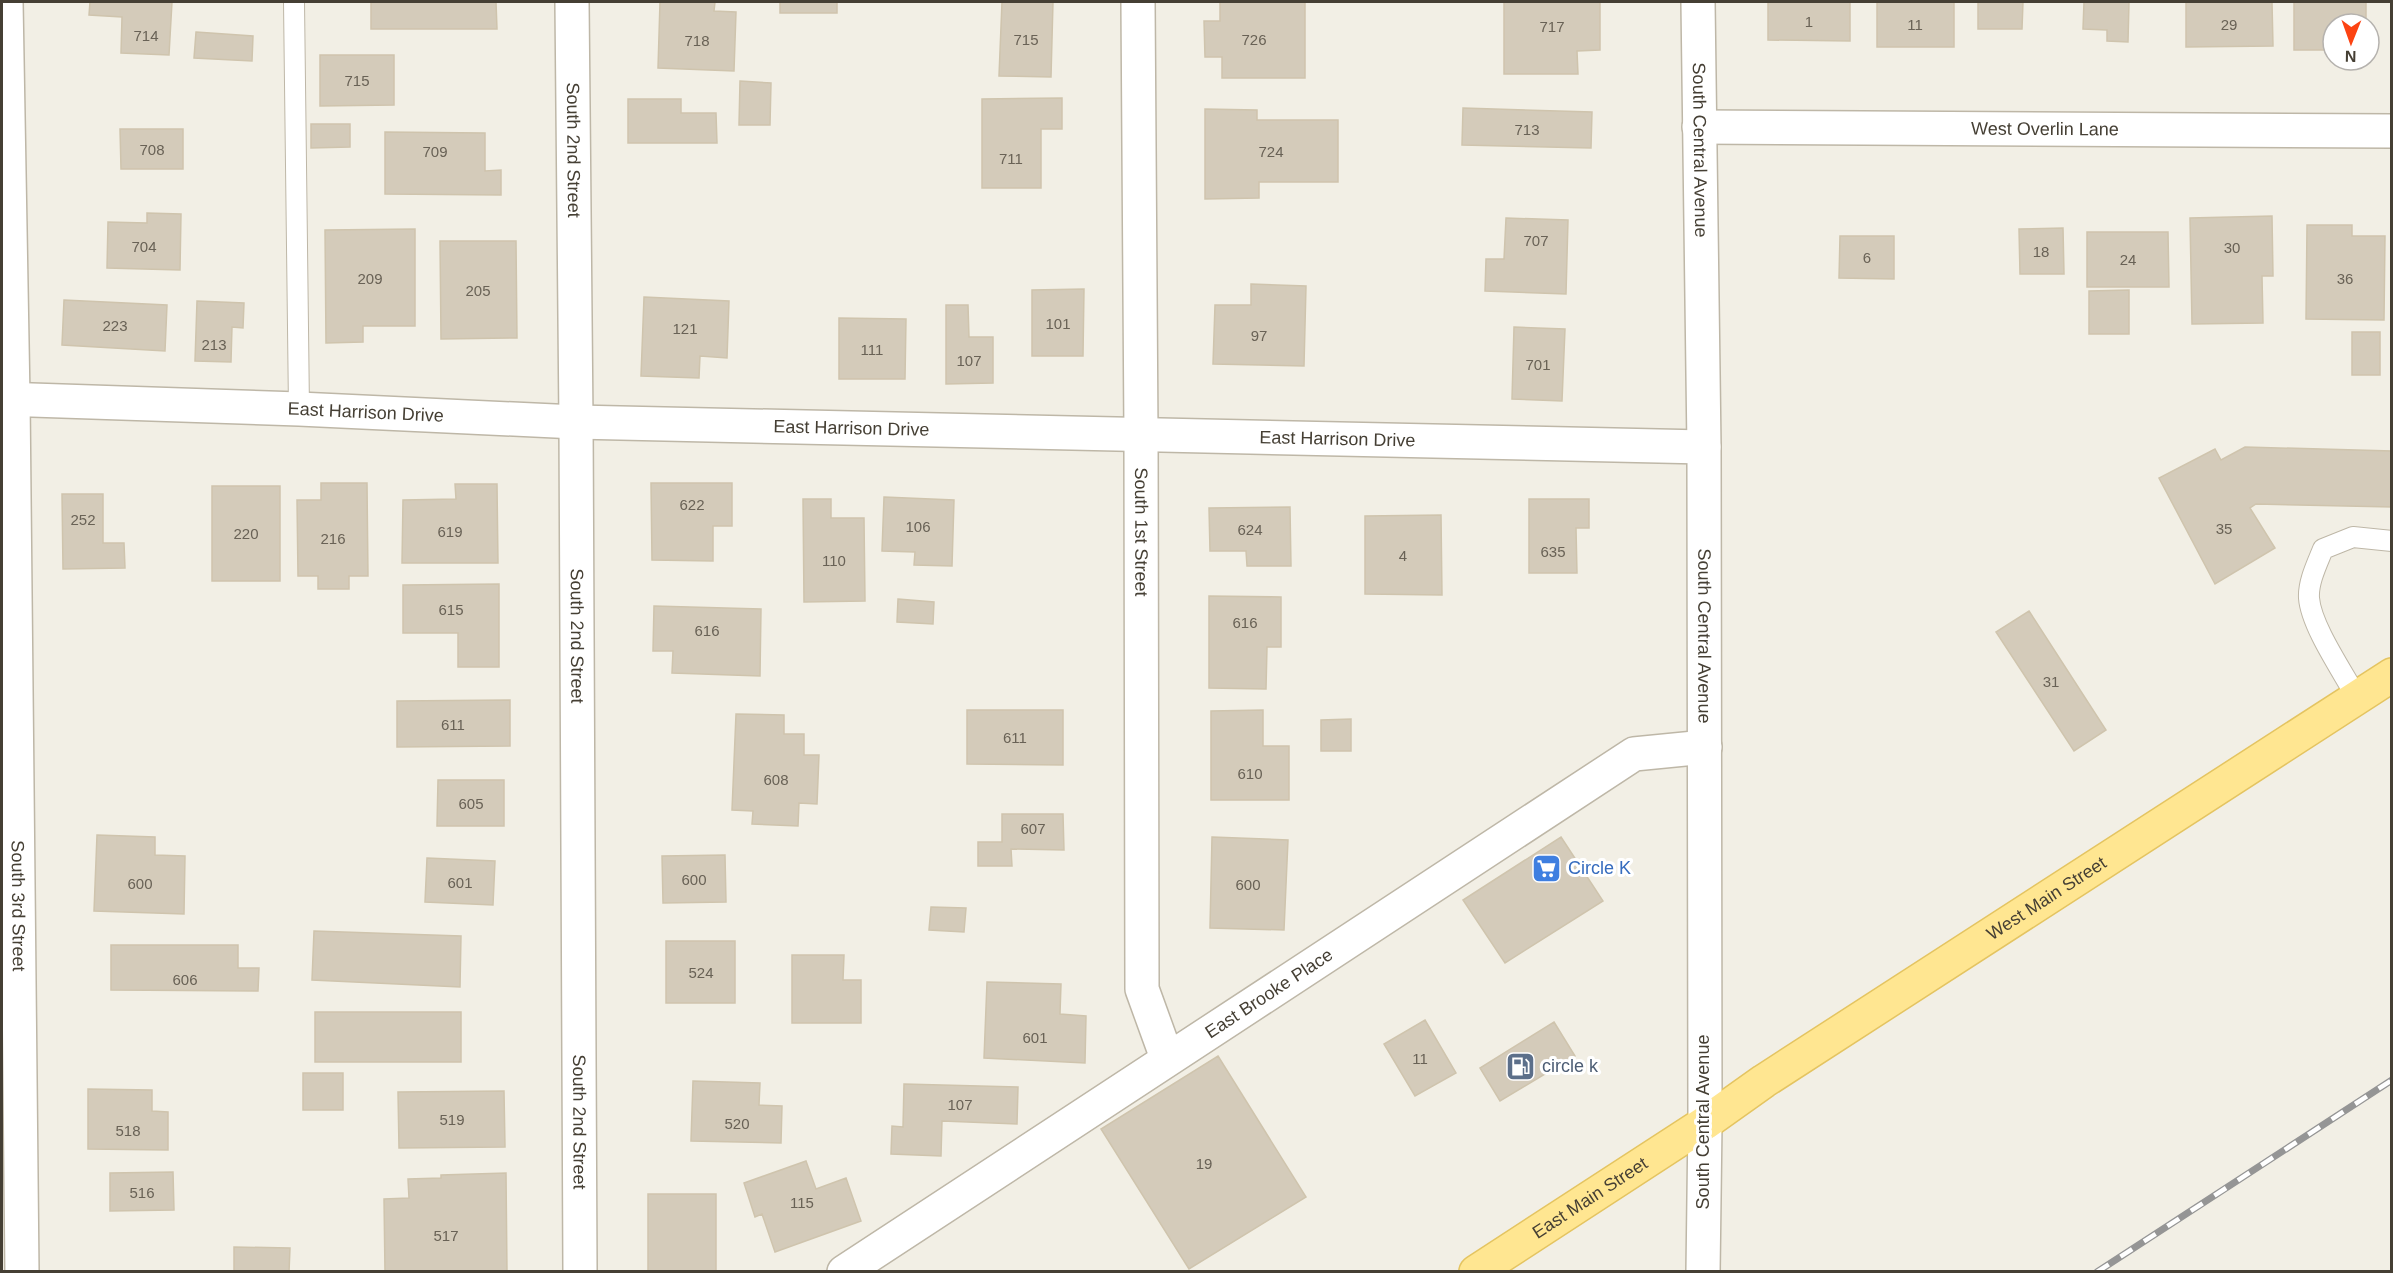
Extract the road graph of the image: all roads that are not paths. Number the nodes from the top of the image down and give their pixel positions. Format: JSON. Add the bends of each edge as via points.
{"nodes":[{"id":1,"x":6,"y":2,"type":"edge"},
{"id":2,"x":294,"y":2,"type":"edge"},
{"id":3,"x":572,"y":2,"type":"edge"},
{"id":4,"x":1138,"y":2,"type":"edge"},
{"id":5,"x":1698,"y":2,"type":"edge"},
{"id":6,"x":1699,"y":127,"type":"junction"},
{"id":7,"x":2391,"y":131,"type":"edge"},
{"id":8,"x":7,"y":399,"type":"edge"},
{"id":9,"x":298,"y":409,"type":"junction"},
{"id":10,"x":576,"y":422,"type":"junction"},
{"id":11,"x":1141,"y":434,"type":"junction"},
{"id":12,"x":1704,"y":447,"type":"junction"},
{"id":13,"x":2391,"y":542,"type":"edge"},
{"id":14,"x":2391,"y":675,"type":"edge"},
{"id":15,"x":2357,"y":698,"type":"junction"},
{"id":16,"x":1705,"y":747,"type":"junction"},
{"id":17,"x":1167,"y":1058,"type":"junction"},
{"id":18,"x":1705,"y":1123,"type":"junction"},
{"id":19,"x":22,"y":1272,"type":"edge"},
{"id":20,"x":580,"y":1272,"type":"edge"},
{"id":21,"x":844,"y":1272,"type":"edge"},
{"id":22,"x":1476,"y":1272,"type":"edge"},
{"id":23,"x":1703,"y":1272,"type":"edge"}],
"edges":[{"from":1,"to":8,"type":"street","name":"South 3rd Street"},
{"from":2,"to":9,"type":"lane"},
{"from":3,"to":10,"type":"street","name":"South 2nd Street"},
{"from":4,"to":11,"type":"street","name":"South 1st Street"},
{"from":5,"to":6,"type":"street","name":"South Central Avenue"},
{"from":6,"to":7,"type":"street","name":"West Overlin Lane"},
{"from":6,"to":12,"type":"street","name":"South Central Avenue"},
{"from":8,"to":9,"type":"street","name":"East Harrison Drive"},
{"from":8,"to":19,"type":"street","name":"South 3rd Street"},
{"from":9,"to":10,"type":"street","name":"East Harrison Drive"},
{"from":10,"to":11,"type":"street","name":"East Harrison Drive"},
{"from":10,"to":20,"type":"street","name":"South 2nd Street"},
{"from":11,"to":12,"type":"street","name":"East Harrison Drive"},
{"from":11,"to":17,"type":"street","name":"South 1st Street","via":[[1142,989]]},
{"from":12,"to":16,"type":"street","name":"South Central Avenue"},
{"from":13,"to":15,"type":"lane","via":[[2353,537],[2323,549],[2314,569],[2309,597],[2313,619]]},
{"from":14,"to":15,"type":"main road","name":"West Main Street"},
{"from":15,"to":18,"type":"main road","name":"West Main Street"},
{"from":16,"to":17,"type":"street","name":"East Brooke Place","via":[[1634,754]]},
{"from":16,"to":18,"type":"street","name":"South Central Avenue"},
{"from":17,"to":21,"type":"street","name":"East Brooke Place"},
{"from":18,"to":22,"type":"main road","name":"East Main Street"},
{"from":18,"to":23,"type":"street","name":"South Central Avenue"}]}
